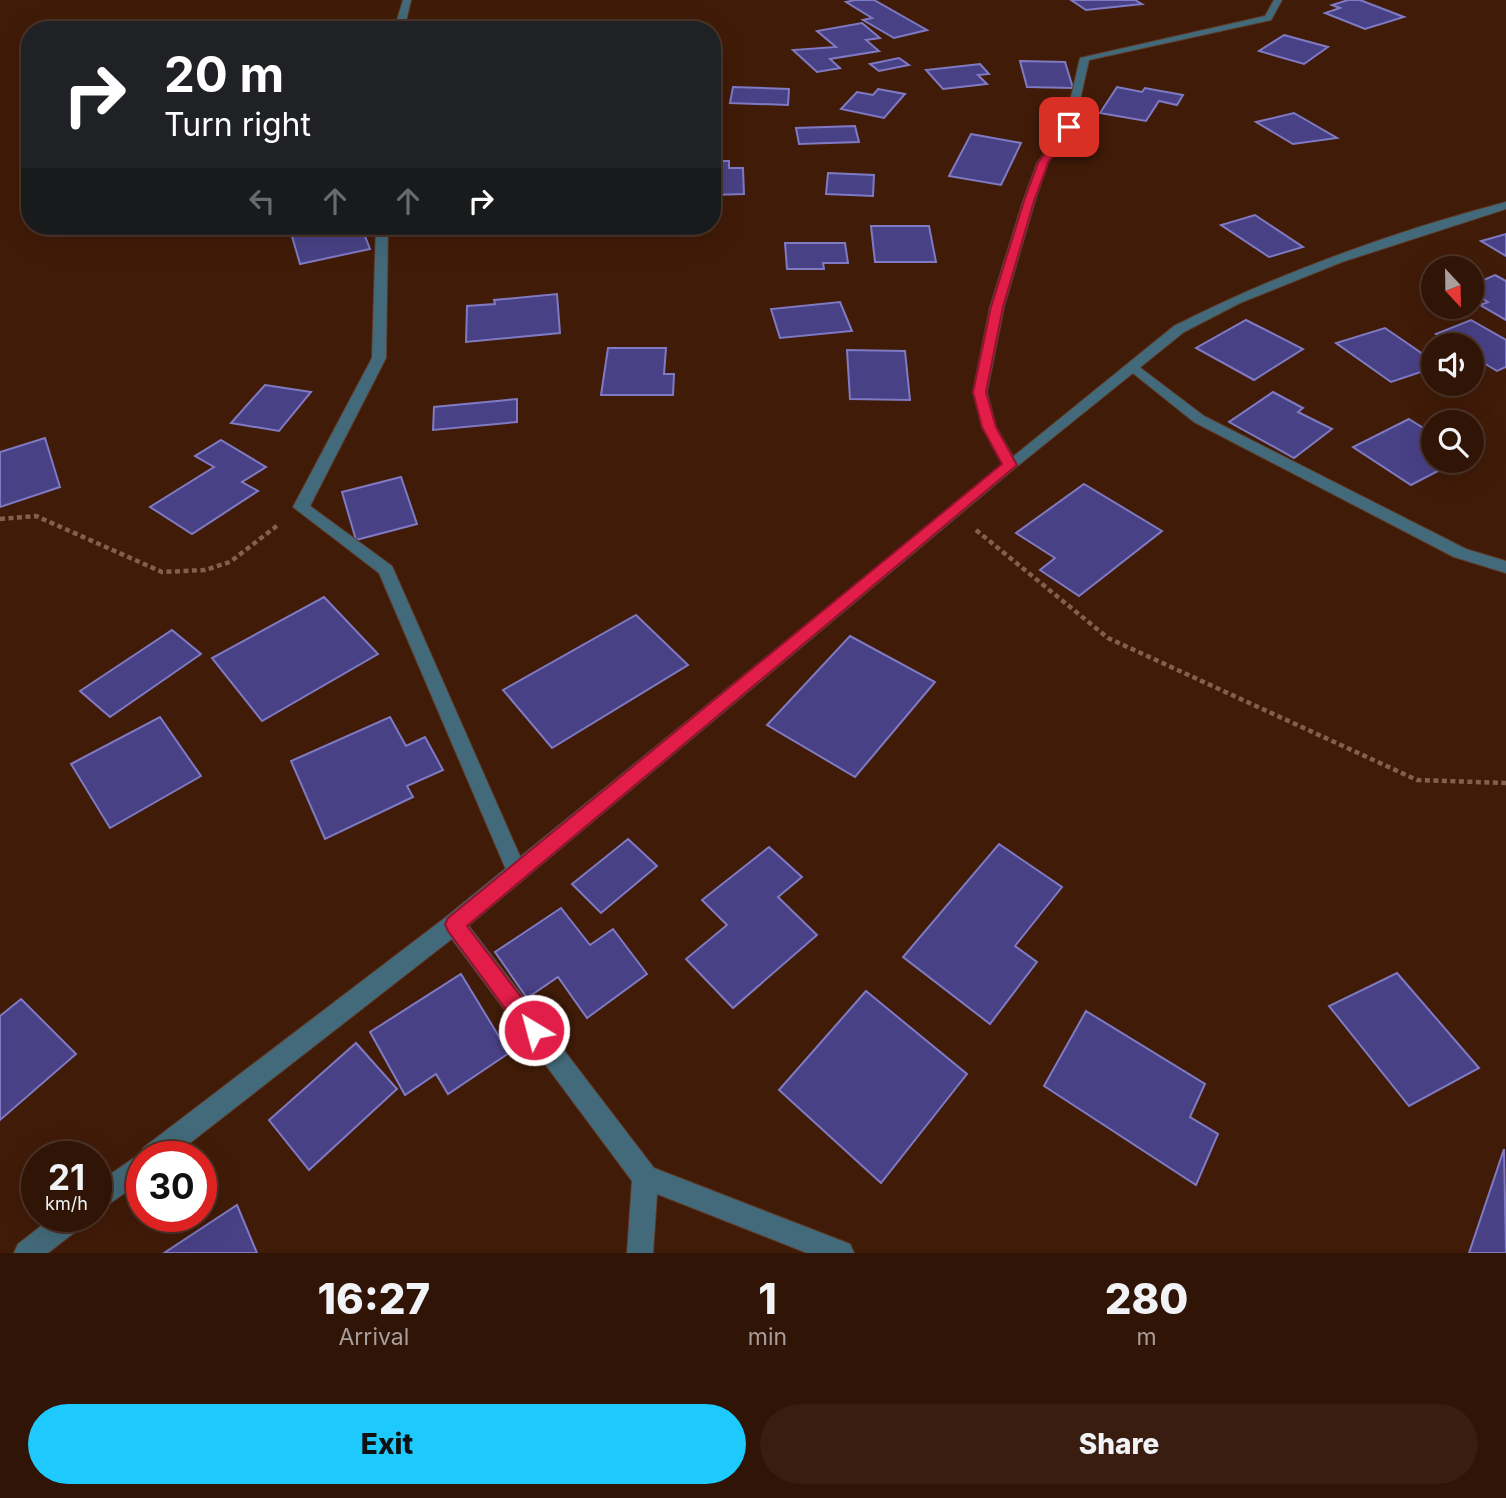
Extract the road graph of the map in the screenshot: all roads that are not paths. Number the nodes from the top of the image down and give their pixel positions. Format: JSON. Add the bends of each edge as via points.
{"nodes":[{"id":1,"x":407,"y":0,"type":"edge"},
{"id":2,"x":1278,"y":0,"type":"edge"},
{"id":3,"x":401,"y":21,"type":"edge"},
{"id":4,"x":1506,"y":205,"type":"edge"},
{"id":5,"x":382,"y":235,"type":"edge"},
{"id":6,"x":1134,"y":367,"type":"junction"},
{"id":7,"x":1010,"y":465,"type":"junction"},
{"id":8,"x":1506,"y":567,"type":"edge"},
{"id":9,"x":517,"y":872,"type":"junction"},
{"id":10,"x":454,"y":924,"type":"junction"},
{"id":11,"x":173,"y":1141,"type":"edge"},
{"id":12,"x":126,"y":1177,"type":"edge"},
{"id":13,"x":645,"y":1178,"type":"junction"},
{"id":14,"x":112,"y":1188,"type":"edge"},
{"id":15,"x":54,"y":1232,"type":"edge"},
{"id":16,"x":27,"y":1253,"type":"edge"},
{"id":17,"x":640,"y":1253,"type":"edge"},
{"id":18,"x":841,"y":1253,"type":"edge"}],
"edges":[{"from":1,"to":3,"type":"street"},
{"from":2,"to":7,"type":"street","via":[[1268,18],[1085,58],[1069,127],[1043,163],[1029,201],[997,307],[979,392],[989,427]]},
{"from":4,"to":6,"type":"street","via":[[1338,260],[1235,300],[1179,329]]},
{"from":5,"to":9,"type":"street","via":[[379,358],[301,507],[386,570]]},
{"from":6,"to":7,"type":"street"},
{"from":6,"to":8,"type":"street","via":[[1199,419],[1460,552]]},
{"from":7,"to":9,"type":"street"},
{"from":9,"to":10,"type":"street"},
{"from":10,"to":11,"type":"street"},
{"from":10,"to":13,"type":"street"},
{"from":12,"to":14,"type":"street"},
{"from":13,"to":17,"type":"street"},
{"from":13,"to":18,"type":"street"},
{"from":15,"to":16,"type":"street"}]}
